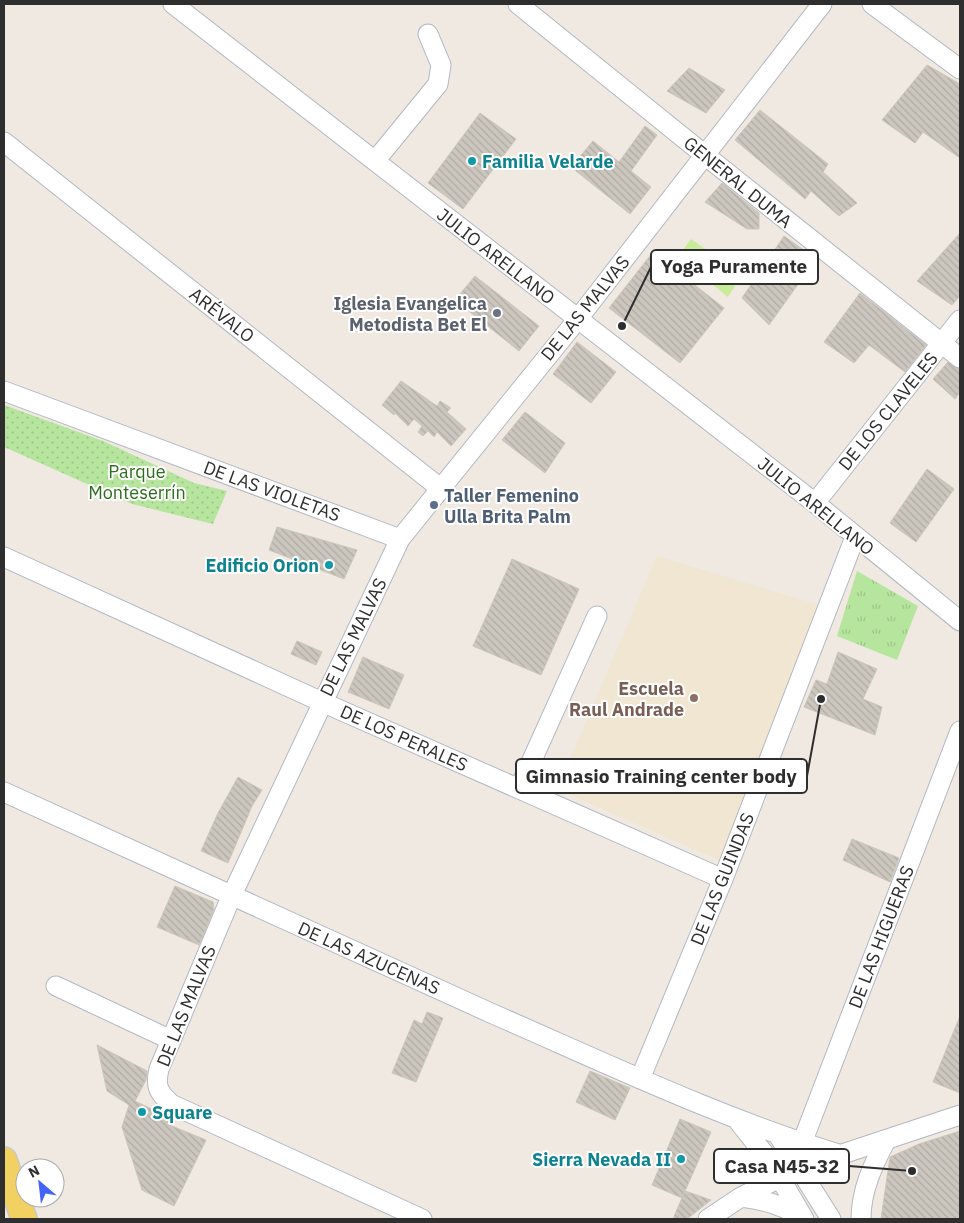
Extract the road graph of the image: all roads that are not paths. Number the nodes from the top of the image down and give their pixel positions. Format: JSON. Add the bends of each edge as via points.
{"nodes":[{"id":1,"x":173,"y":4,"type":"edge"},
{"id":2,"x":518,"y":4,"type":"edge"},
{"id":3,"x":822,"y":4,"type":"edge"},
{"id":4,"x":872,"y":4,"type":"edge"},
{"id":5,"x":428,"y":34,"type":"dead end"},
{"id":6,"x":960,"y":69,"type":"edge"},
{"id":7,"x":4,"y":142,"type":"edge"},
{"id":8,"x":706,"y":156,"type":"junction"},
{"id":9,"x":375,"y":161,"type":"junction"},
{"id":10,"x":577,"y":320,"type":"junction"},
{"id":11,"x":960,"y":320,"type":"edge"},
{"id":12,"x":942,"y":344,"type":"junction"},
{"id":13,"x":960,"y":358,"type":"edge"},
{"id":14,"x":4,"y":392,"type":"edge"},
{"id":15,"x":440,"y":488,"type":"junction"},
{"id":16,"x":815,"y":503,"type":"junction"},
{"id":17,"x":855,"y":537,"type":"junction"},
{"id":18,"x":400,"y":539,"type":"junction"},
{"id":19,"x":4,"y":557,"type":"edge"},
{"id":20,"x":597,"y":616,"type":"dead end"},
{"id":21,"x":960,"y":621,"type":"edge"},
{"id":22,"x":322,"y":702,"type":"junction"},
{"id":23,"x":960,"y":731,"type":"edge"},
{"id":24,"x":519,"y":789,"type":"junction"},
{"id":25,"x":4,"y":792,"type":"edge"},
{"id":26,"x":723,"y":879,"type":"junction"},
{"id":27,"x":231,"y":897,"type":"junction"},
{"id":28,"x":56,"y":986,"type":"dead end"},
{"id":29,"x":171,"y":1040,"type":"junction"},
{"id":30,"x":640,"y":1079,"type":"junction"},
{"id":31,"x":960,"y":1115,"type":"edge"},
{"id":32,"x":737,"y":1119,"type":"junction"},
{"id":33,"x":778,"y":1136,"type":"junction"},
{"id":34,"x":886,"y":1140,"type":"junction"},
{"id":35,"x":802,"y":1143,"type":"junction"},
{"id":36,"x":842,"y":1155,"type":"junction"},
{"id":37,"x":4,"y":1160,"type":"edge"},
{"id":38,"x":800,"y":1168,"type":"junction"},
{"id":39,"x":779,"y":1176,"type":"junction"},
{"id":40,"x":741,"y":1197,"type":"junction"},
{"id":41,"x":804,"y":1218,"type":"edge"},
{"id":42,"x":24,"y":1219,"type":"edge"},
{"id":43,"x":422,"y":1219,"type":"edge"},
{"id":44,"x":708,"y":1219,"type":"edge"},
{"id":45,"x":831,"y":1219,"type":"edge"},
{"id":46,"x":860,"y":1219,"type":"edge"}],
"edges":[{"from":1,"to":9,"type":"street","name":"JULIO ARELLANO"},
{"from":2,"to":8,"type":"street","name":"GENERAL DUMA"},
{"from":3,"to":8,"type":"street","name":"DE LAS MALVAS"},
{"from":4,"to":6,"type":"street"},
{"from":5,"to":9,"type":"street","via":[[441,65],[438,84]]},
{"from":7,"to":15,"type":"street","name":"ARÉVALO"},
{"from":8,"to":10,"type":"street","name":"DE LAS MALVAS"},
{"from":8,"to":12,"type":"street","name":"GENERAL DUMA"},
{"from":9,"to":10,"type":"street","name":"JULIO ARELLANO"},
{"from":10,"to":15,"type":"street","name":"DE LAS MALVAS"},
{"from":10,"to":16,"type":"street","name":"JULIO ARELLANO"},
{"from":11,"to":12,"type":"street","name":"DE LOS CLAVELES"},
{"from":12,"to":13,"type":"street","name":"GENERAL DUMA"},
{"from":12,"to":16,"type":"street","name":"DE LOS CLAVELES"},
{"from":14,"to":18,"type":"street","name":"DE LAS VIOLETAS"},
{"from":15,"to":18,"type":"street","name":"DE LAS MALVAS"},
{"from":16,"to":17,"type":"street","name":"JULIO ARELLANO"},
{"from":17,"to":21,"type":"street","name":"JULIO ARELLANO"},
{"from":17,"to":26,"type":"street","name":"DE LAS GUINDAS"},
{"from":18,"to":22,"type":"street","name":"DE LAS MALVAS"},
{"from":19,"to":22,"type":"street","name":"DE LOS PERALES"},
{"from":20,"to":24,"type":"street"},
{"from":22,"to":24,"type":"street","name":"DE LOS PERALES"},
{"from":22,"to":27,"type":"street","name":"DE LAS MALVAS"},
{"from":23,"to":35,"type":"street","name":"DE LAS HIGUERAS"},
{"from":24,"to":26,"type":"street","name":"DE LOS PERALES"},
{"from":25,"to":27,"type":"street","name":"DE LAS AZUCENAS"},
{"from":26,"to":30,"type":"street","name":"DE LAS GUINDAS"},
{"from":27,"to":29,"type":"street","name":"DE LAS MALVAS"},
{"from":27,"to":30,"type":"street","name":"DE LAS AZUCENAS"},
{"from":28,"to":29,"type":"street"},
{"from":29,"to":43,"type":"street","name":"DE LAS MALVAS","via":[[159,1069],[157,1087],[171,1104]]},
{"from":30,"to":32,"type":"street","name":"DE LAS AZUCENAS"},
{"from":31,"to":34,"type":"street"},
{"from":32,"to":33,"type":"street","name":"DE LAS AZUCENAS"},
{"from":32,"to":39,"type":"street","name":"DE LAS AZUCENAS"},
{"from":33,"to":35,"type":"street","name":"DE LAS AZUCENAS"},
{"from":33,"to":38,"type":"street"},
{"from":34,"to":36,"type":"street"},
{"from":34,"to":46,"type":"street","via":[[870,1172]]},
{"from":35,"to":36,"type":"street","name":"DE LAS AZUCENAS"},
{"from":36,"to":38,"type":"street"},
{"from":37,"to":42,"type":"main road"},
{"from":38,"to":39,"type":"street"},
{"from":38,"to":45,"type":"street"},
{"from":39,"to":40,"type":"street"},
{"from":39,"to":41,"type":"street","name":"DE LAS AZUCENAS"},
{"from":40,"to":41,"type":"street","via":[[765,1200]]},
{"from":40,"to":44,"type":"street"}]}
